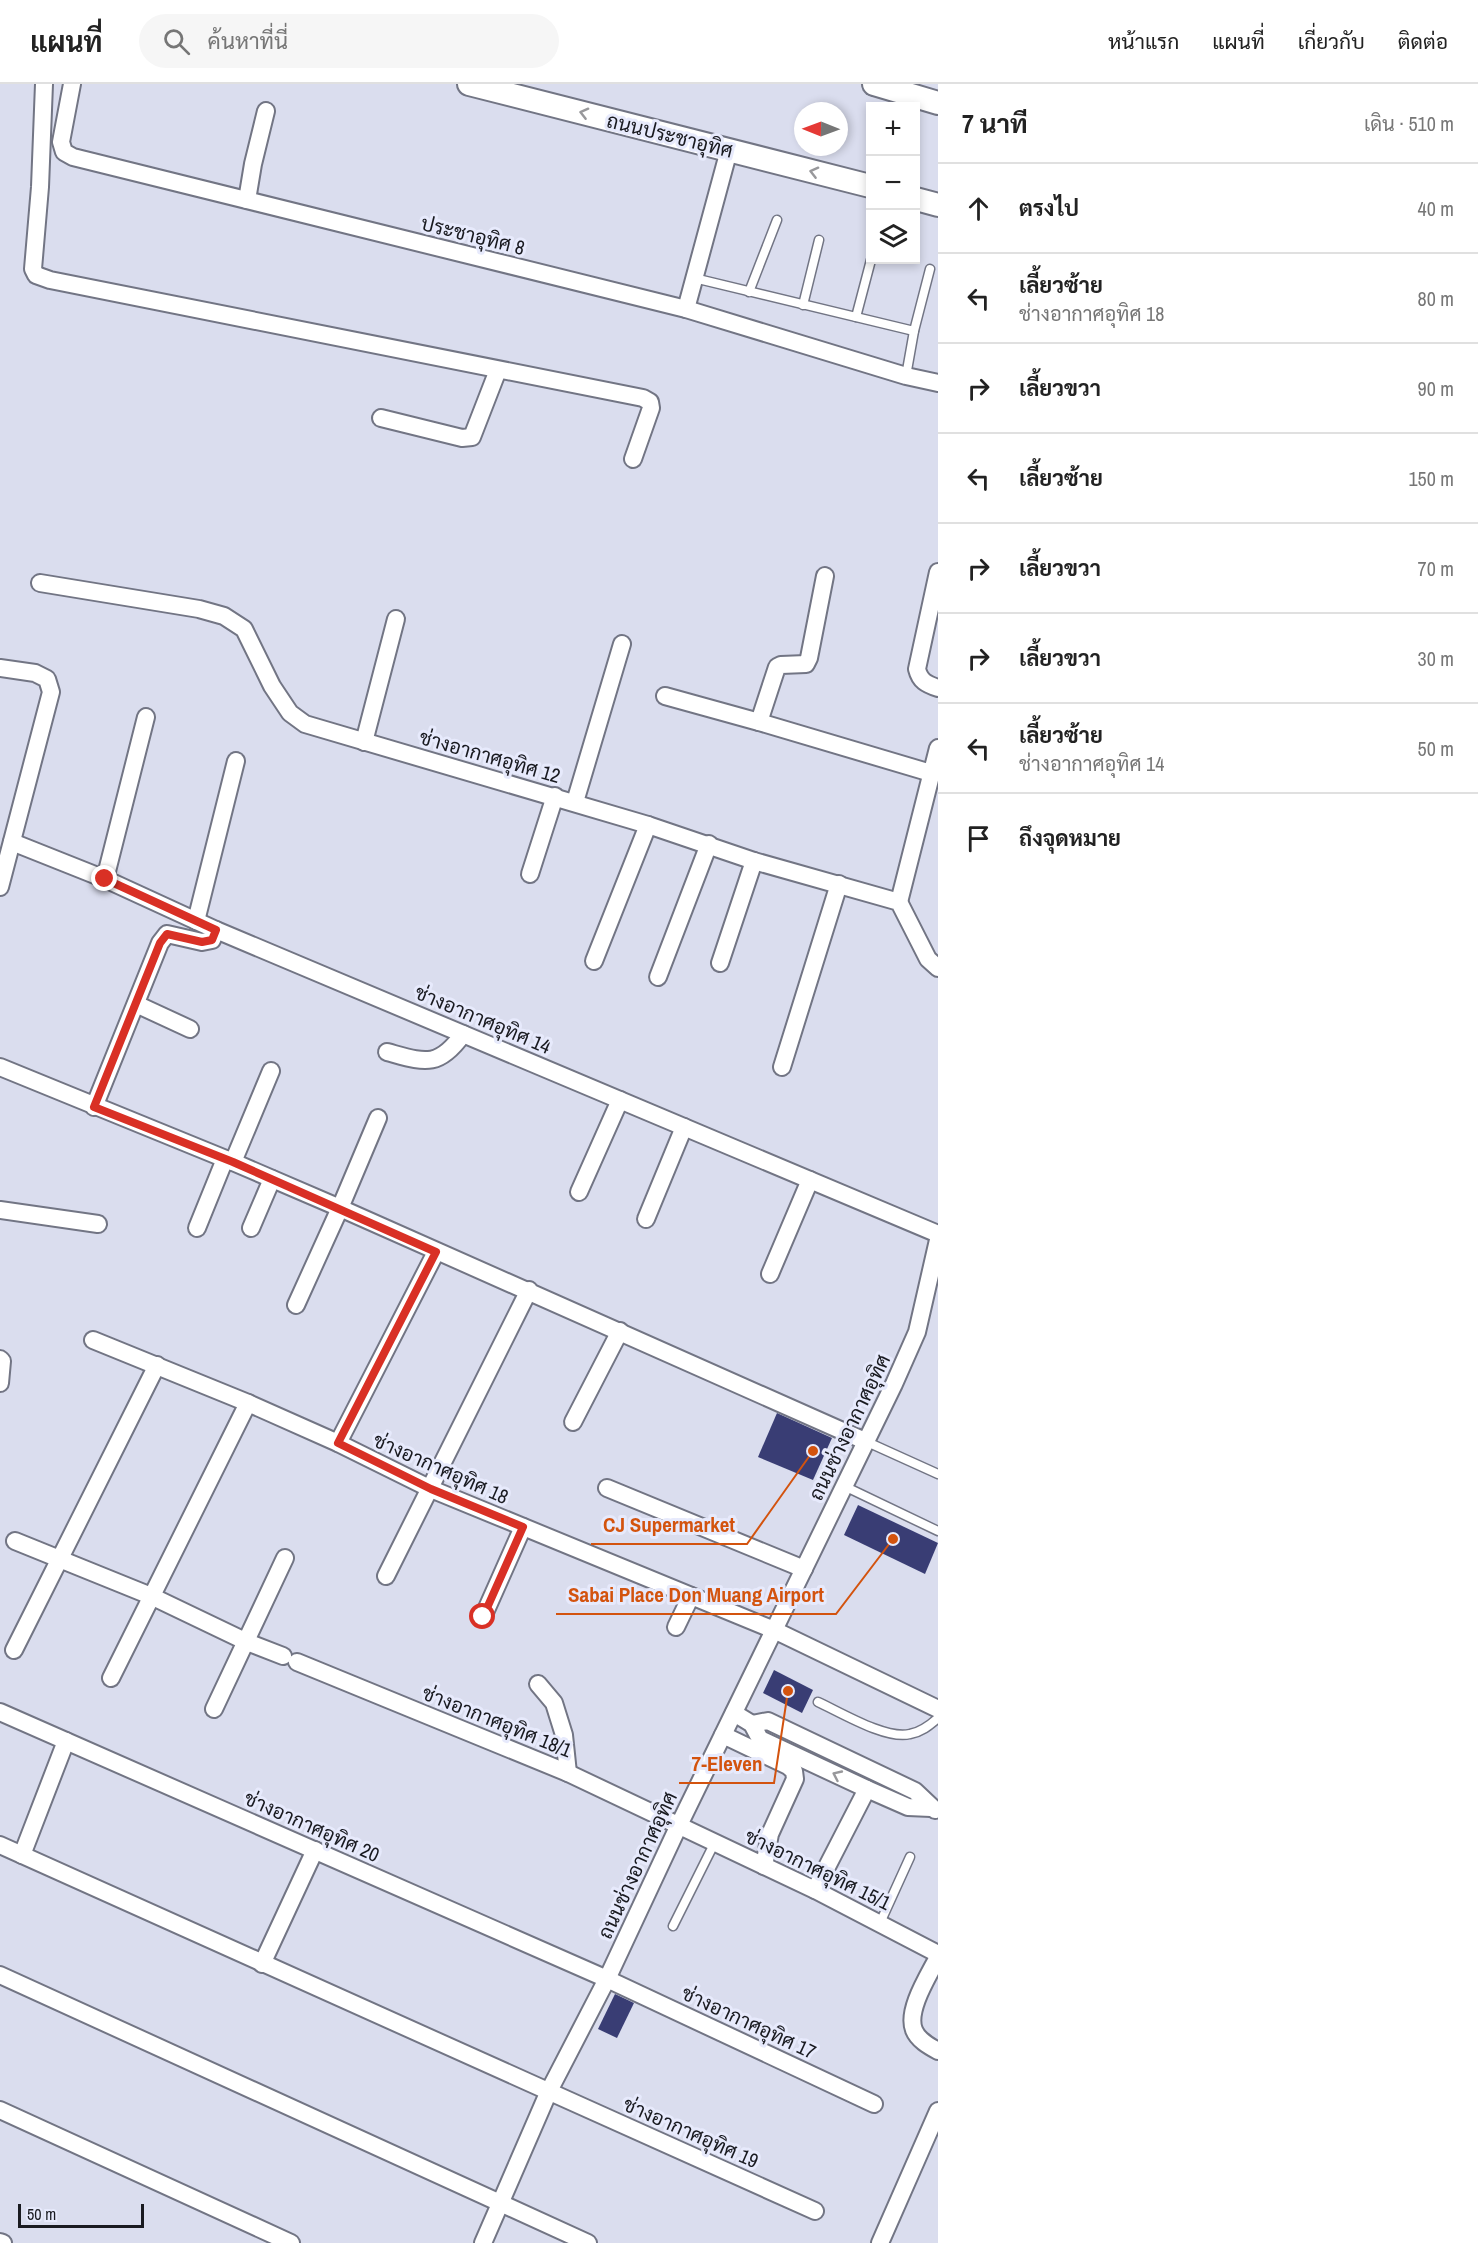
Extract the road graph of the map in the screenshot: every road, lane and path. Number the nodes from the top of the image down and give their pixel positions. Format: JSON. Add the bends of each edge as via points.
{"nodes":[{"id":1,"x":44,"y":84,"type":"edge"},
{"id":2,"x":72,"y":84,"type":"edge"},
{"id":3,"x":469,"y":84,"type":"edge"},
{"id":4,"x":874,"y":84,"type":"edge"},
{"id":5,"x":938,"y":103,"type":"edge"},
{"id":6,"x":266,"y":111,"type":"dead end"},
{"id":7,"x":729,"y":150,"type":"junction"},
{"id":8,"x":866,"y":185,"type":"edge"},
{"id":9,"x":247,"y":200,"type":"junction"},
{"id":10,"x":920,"y":200,"type":"edge"},
{"id":11,"x":938,"y":205,"type":"edge"},
{"id":12,"x":777,"y":220,"type":"dead end"},
{"id":13,"x":819,"y":240,"type":"dead end"},
{"id":14,"x":870,"y":264,"type":"edge"},
{"id":15,"x":930,"y":269,"type":"dead end"},
{"id":16,"x":694,"y":278,"type":"junction"},
{"id":17,"x":749,"y":292,"type":"junction"},
{"id":18,"x":803,"y":304,"type":"junction"},
{"id":19,"x":686,"y":309,"type":"junction"},
{"id":20,"x":856,"y":317,"type":"junction"},
{"id":21,"x":914,"y":331,"type":"junction"},
{"id":22,"x":498,"y":370,"type":"junction"},
{"id":23,"x":906,"y":376,"type":"junction"},
{"id":24,"x":938,"y":383,"type":"edge"},
{"id":25,"x":381,"y":418,"type":"dead end"},
{"id":26,"x":633,"y":459,"type":"dead end"},
{"id":27,"x":938,"y":572,"type":"edge"},
{"id":28,"x":825,"y":576,"type":"dead end"},
{"id":29,"x":40,"y":583,"type":"dead end"},
{"id":30,"x":396,"y":619,"type":"dead end"},
{"id":31,"x":622,"y":644,"type":"dead end"},
{"id":32,"x":0,"y":668,"type":"edge"},
{"id":33,"x":938,"y":688,"type":"edge"},
{"id":34,"x":665,"y":696,"type":"dead end"},
{"id":35,"x":146,"y":717,"type":"dead end"},
{"id":36,"x":759,"y":722,"type":"junction"},
{"id":37,"x":364,"y":742,"type":"junction"},
{"id":38,"x":938,"y":748,"type":"edge"},
{"id":39,"x":236,"y":761,"type":"dead end"},
{"id":40,"x":931,"y":773,"type":"junction"},
{"id":41,"x":555,"y":796,"type":"junction"},
{"id":42,"x":575,"y":802,"type":"junction"},
{"id":43,"x":648,"y":825,"type":"junction"},
{"id":44,"x":12,"y":842,"type":"junction"},
{"id":45,"x":709,"y":844,"type":"junction"},
{"id":46,"x":754,"y":861,"type":"junction"},
{"id":47,"x":530,"y":874,"type":"dead end"},
{"id":48,"x":105,"y":879,"type":"junction"},
{"id":49,"x":839,"y":884,"type":"junction"},
{"id":50,"x":0,"y":887,"type":"edge"},
{"id":51,"x":899,"y":902,"type":"junction"},
{"id":52,"x":196,"y":921,"type":"junction"},
{"id":53,"x":216,"y":930,"type":"junction"},
{"id":54,"x":594,"y":961,"type":"dead end"},
{"id":55,"x":720,"y":963,"type":"dead end"},
{"id":56,"x":938,"y":968,"type":"edge"},
{"id":57,"x":658,"y":977,"type":"dead end"},
{"id":58,"x":136,"y":1004,"type":"junction"},
{"id":59,"x":190,"y":1029,"type":"dead end"},
{"id":60,"x":463,"y":1034,"type":"junction"},
{"id":61,"x":387,"y":1052,"type":"dead end"},
{"id":62,"x":0,"y":1067,"type":"edge"},
{"id":63,"x":782,"y":1067,"type":"dead end"},
{"id":64,"x":271,"y":1071,"type":"dead end"},
{"id":65,"x":620,"y":1100,"type":"junction"},
{"id":66,"x":94,"y":1107,"type":"junction"},
{"id":67,"x":378,"y":1118,"type":"dead end"},
{"id":68,"x":684,"y":1127,"type":"junction"},
{"id":69,"x":229,"y":1160,"type":"junction"},
{"id":70,"x":272,"y":1179,"type":"junction"},
{"id":71,"x":810,"y":1180,"type":"junction"},
{"id":72,"x":579,"y":1192,"type":"dead end"},
{"id":73,"x":340,"y":1208,"type":"junction"},
{"id":74,"x":0,"y":1210,"type":"edge"},
{"id":75,"x":646,"y":1220,"type":"dead end"},
{"id":76,"x":98,"y":1224,"type":"dead end"},
{"id":77,"x":197,"y":1228,"type":"dead end"},
{"id":78,"x":251,"y":1228,"type":"dead end"},
{"id":79,"x":938,"y":1243,"type":"edge"},
{"id":80,"x":436,"y":1252,"type":"junction"},
{"id":81,"x":770,"y":1274,"type":"dead end"},
{"id":82,"x":529,"y":1290,"type":"junction"},
{"id":83,"x":296,"y":1305,"type":"dead end"},
{"id":84,"x":620,"y":1331,"type":"junction"},
{"id":85,"x":93,"y":1340,"type":"dead end"},
{"id":86,"x":0,"y":1359,"type":"edge"},
{"id":87,"x":157,"y":1365,"type":"junction"},
{"id":88,"x":0,"y":1383,"type":"edge"},
{"id":89,"x":248,"y":1403,"type":"junction"},
{"id":90,"x":573,"y":1422,"type":"dead end"},
{"id":91,"x":866,"y":1441,"type":"junction"},
{"id":92,"x":338,"y":1443,"type":"junction"},
{"id":93,"x":938,"y":1474,"type":"edge"},
{"id":94,"x":844,"y":1486,"type":"junction"},
{"id":95,"x":607,"y":1488,"type":"dead end"},
{"id":96,"x":431,"y":1489,"type":"junction"},
{"id":97,"x":523,"y":1527,"type":"junction"},
{"id":98,"x":938,"y":1531,"type":"edge"},
{"id":99,"x":15,"y":1541,"type":"dead end"},
{"id":100,"x":285,"y":1558,"type":"dead end"},
{"id":101,"x":60,"y":1559,"type":"junction"},
{"id":102,"x":804,"y":1569,"type":"junction"},
{"id":103,"x":386,"y":1576,"type":"dead end"},
{"id":104,"x":151,"y":1596,"type":"junction"},
{"id":105,"x":691,"y":1596,"type":"junction"},
{"id":106,"x":483,"y":1617,"type":"dead end"},
{"id":107,"x":676,"y":1627,"type":"dead end"},
{"id":108,"x":774,"y":1630,"type":"junction"},
{"id":109,"x":247,"y":1642,"type":"junction"},
{"id":110,"x":14,"y":1650,"type":"dead end"},
{"id":111,"x":111,"y":1678,"type":"dead end"},
{"id":112,"x":538,"y":1684,"type":"dead end"},
{"id":113,"x":818,"y":1702,"type":"dead end"},
{"id":114,"x":214,"y":1709,"type":"dead end"},
{"id":115,"x":938,"y":1709,"type":"edge"},
{"id":116,"x":0,"y":1712,"type":"edge"},
{"id":117,"x":734,"y":1713,"type":"junction"},
{"id":118,"x":938,"y":1718,"type":"edge"},
{"id":119,"x":752,"y":1724,"type":"junction"},
{"id":120,"x":723,"y":1735,"type":"junction"},
{"id":121,"x":66,"y":1741,"type":"junction"},
{"id":122,"x":568,"y":1773,"type":"junction"},
{"id":123,"x":867,"y":1790,"type":"junction"},
{"id":124,"x":934,"y":1810,"type":"edge"},
{"id":125,"x":679,"y":1825,"type":"junction"},
{"id":126,"x":715,"y":1842,"type":"junction"},
{"id":127,"x":0,"y":1845,"type":"edge"},
{"id":128,"x":315,"y":1850,"type":"junction"},
{"id":129,"x":22,"y":1855,"type":"junction"},
{"id":130,"x":910,"y":1857,"type":"dead end"},
{"id":131,"x":764,"y":1866,"type":"junction"},
{"id":132,"x":815,"y":1890,"type":"junction"},
{"id":133,"x":880,"y":1923,"type":"junction"},
{"id":134,"x":673,"y":1926,"type":"dead end"},
{"id":135,"x":938,"y":1955,"type":"edge"},
{"id":136,"x":262,"y":1964,"type":"junction"},
{"id":137,"x":0,"y":1975,"type":"edge"},
{"id":138,"x":607,"y":1979,"type":"junction"},
{"id":139,"x":938,"y":2051,"type":"edge"},
{"id":140,"x":549,"y":2091,"type":"junction"},
{"id":141,"x":874,"y":2104,"type":"dead end"},
{"id":142,"x":0,"y":2110,"type":"edge"},
{"id":143,"x":938,"y":2111,"type":"edge"},
{"id":144,"x":500,"y":2203,"type":"junction"},
{"id":145,"x":815,"y":2211,"type":"dead end"},
{"id":146,"x":291,"y":2243,"type":"edge"},
{"id":147,"x":483,"y":2243,"type":"edge"},
{"id":148,"x":588,"y":2243,"type":"edge"},
{"id":149,"x":879,"y":2243,"type":"edge"}],
"edges":[{"from":1,"to":22,"type":"street","via":[[33,269],[36,275]]},
{"from":2,"to":9,"type":"street","name":"ประชาอุทิศ 8","via":[[61,142],[64,152],[73,158]]},
{"from":7,"to":3,"type":"street","name":"ถนนประชาอุทิศ","one_way":true},
{"from":4,"to":5,"type":"street"},
{"from":6,"to":9,"type":"street"},
{"from":8,"to":7,"type":"street","name":"ถนนประชาอุทิศ","one_way":true},
{"from":7,"to":16,"type":"street"},
{"from":9,"to":19,"type":"street","name":"ประชาอุทิศ 8"},
{"from":10,"to":11,"type":"street"},
{"from":12,"to":17,"type":"lane"},
{"from":13,"to":18,"type":"lane"},
{"from":14,"to":20,"type":"lane"},
{"from":15,"to":21,"type":"lane"},
{"from":16,"to":17,"type":"lane"},
{"from":16,"to":19,"type":"street"},
{"from":17,"to":18,"type":"lane"},
{"from":18,"to":20,"type":"lane"},
{"from":19,"to":23,"type":"street","name":"ประชาอุทิศ 8"},
{"from":20,"to":21,"type":"lane"},
{"from":21,"to":23,"type":"lane"},
{"from":22,"to":25,"type":"street","via":[[472,437],[462,438]]},
{"from":22,"to":26,"type":"street","via":[[650,402]]},
{"from":23,"to":24,"type":"street","name":"ประชาอุทิศ 8"},
{"from":27,"to":33,"type":"street","via":[[917,669],[925,683]]},
{"from":28,"to":36,"type":"street","via":[[806,664],[777,667]]},
{"from":29,"to":37,"type":"street","name":"ช่างอากาศอุทิศ 12","via":[[224,616],[243,629],[290,713],[305,724]]},
{"from":30,"to":37,"type":"street"},
{"from":31,"to":42,"type":"street"},
{"from":32,"to":44,"type":"street","via":[[35,673],[47,680],[51,692]]},
{"from":34,"to":36,"type":"street"},
{"from":35,"to":48,"type":"street"},
{"from":36,"to":40,"type":"street"},
{"from":37,"to":41,"type":"street","name":"ช่างอากาศอุทิศ 12"},
{"from":38,"to":40,"type":"street"},
{"from":39,"to":52,"type":"street"},
{"from":40,"to":51,"type":"street"},
{"from":41,"to":42,"type":"street","name":"ช่างอากาศอุทิศ 12"},
{"from":41,"to":47,"type":"street"},
{"from":42,"to":43,"type":"street","name":"ช่างอากาศอุทิศ 12"},
{"from":43,"to":45,"type":"street","name":"ช่างอากาศอุทิศ 12"},
{"from":43,"to":54,"type":"street"},
{"from":44,"to":48,"type":"street","name":"ช่างอากาศอุทิศ 14"},
{"from":44,"to":50,"type":"street"},
{"from":45,"to":46,"type":"street","name":"ช่างอากาศอุทิศ 12"},
{"from":45,"to":57,"type":"street"},
{"from":46,"to":49,"type":"street","name":"ช่างอากาศอุทิศ 12"},
{"from":46,"to":55,"type":"street"},
{"from":48,"to":52,"type":"street","name":"ช่างอากาศอุทิศ 14"},
{"from":49,"to":51,"type":"street","name":"ช่างอากาศอุทิศ 12"},
{"from":49,"to":63,"type":"street"},
{"from":51,"to":56,"type":"street","via":[[928,959]]},
{"from":52,"to":53,"type":"street","name":"ช่างอากาศอุทิศ 14"},
{"from":53,"to":58,"type":"street","via":[[212,940],[202,942],[167,934]]},
{"from":53,"to":60,"type":"street","name":"ช่างอากาศอุทิศ 14"},
{"from":58,"to":59,"type":"street"},
{"from":58,"to":66,"type":"street"},
{"from":60,"to":61,"type":"street","via":[[440,1058],[422,1062]]},
{"from":60,"to":65,"type":"street","name":"ช่างอากาศอุทิศ 14"},
{"from":62,"to":66,"type":"street"},
{"from":64,"to":69,"type":"street"},
{"from":65,"to":68,"type":"street","name":"ช่างอากาศอุทิศ 14"},
{"from":65,"to":72,"type":"street"},
{"from":66,"to":69,"type":"street"},
{"from":67,"to":73,"type":"street"},
{"from":68,"to":71,"type":"street","name":"ช่างอากาศอุทิศ 14"},
{"from":68,"to":75,"type":"street"},
{"from":69,"to":70,"type":"street"},
{"from":69,"to":77,"type":"street"},
{"from":70,"to":73,"type":"street"},
{"from":70,"to":78,"type":"street"},
{"from":71,"to":79,"type":"street","name":"ช่างอากาศอุทิศ 14"},
{"from":71,"to":81,"type":"street"},
{"from":73,"to":80,"type":"street"},
{"from":73,"to":83,"type":"street"},
{"from":74,"to":76,"type":"street"},
{"from":79,"to":91,"type":"street","name":"ถนนช่างอากาศอุทิศ","via":[[917,1332]]},
{"from":80,"to":82,"type":"street"},
{"from":80,"to":92,"type":"street"},
{"from":82,"to":84,"type":"street"},
{"from":82,"to":96,"type":"street"},
{"from":84,"to":90,"type":"street"},
{"from":84,"to":91,"type":"street"},
{"from":85,"to":87,"type":"street","name":"ช่างอากาศอุทิศ 18"},
{"from":86,"to":88,"type":"street"},
{"from":87,"to":89,"type":"street","name":"ช่างอากาศอุทิศ 18"},
{"from":87,"to":101,"type":"street"},
{"from":89,"to":92,"type":"street","name":"ช่างอากาศอุทิศ 18"},
{"from":89,"to":104,"type":"street"},
{"from":91,"to":93,"type":"lane"},
{"from":91,"to":94,"type":"street","name":"ถนนช่างอากาศอุทิศ"},
{"from":92,"to":96,"type":"street","name":"ช่างอากาศอุทิศ 18"},
{"from":94,"to":98,"type":"lane"},
{"from":94,"to":102,"type":"street","name":"ถนนช่างอากาศอุทิศ"},
{"from":95,"to":102,"type":"street"},
{"from":96,"to":97,"type":"street","name":"ช่างอากาศอุทิศ 18"},
{"from":96,"to":103,"type":"street"},
{"from":97,"to":105,"type":"street","name":"ช่างอากาศอุทิศ 18"},
{"from":97,"to":106,"type":"street"},
{"from":99,"to":101,"type":"street","name":"ช่างอากาศอุทิศ 18/1"},
{"from":100,"to":109,"type":"street"},
{"from":101,"to":104,"type":"street","name":"ช่างอากาศอุทิศ 18/1"},
{"from":101,"to":110,"type":"street"},
{"from":102,"to":108,"type":"street","name":"ถนนช่างอากาศอุทิศ"},
{"from":104,"to":109,"type":"street","name":"ช่างอากาศอุทิศ 18/1"},
{"from":104,"to":111,"type":"street"},
{"from":105,"to":107,"type":"street"},
{"from":105,"to":108,"type":"street","name":"ช่างอากาศอุทิศ 18"},
{"from":108,"to":115,"type":"street","name":"ช่างอากาศอุทิศ 18"},
{"from":108,"to":117,"type":"street","name":"ถนนช่างอากาศอุทิศ"},
{"from":109,"to":114,"type":"street"},
{"from":109,"to":122,"type":"street","name":"ช่างอากาศอุทิศ 18/1"},
{"from":112,"to":122,"type":"street","via":[[554,1703],[564,1735]]},
{"from":113,"to":118,"type":"lane","via":[[888,1733],[908,1735],[927,1728]]},
{"from":116,"to":121,"type":"street","name":"ช่างอากาศอุทิศ 20"},
{"from":117,"to":119,"type":"street"},
{"from":117,"to":120,"type":"street","name":"ถนนช่างอากาศอุทิศ"},
{"from":123,"to":119,"type":"street","one_way":true,"via":[[760,1739]]},
{"from":119,"to":124,"type":"street","via":[[768,1721],[915,1791]]},
{"from":120,"to":125,"type":"street","name":"ถนนช่างอากาศอุทิศ"},
{"from":120,"to":131,"type":"street","via":[[794,1771],[795,1779],[770,1834]]},
{"from":121,"to":128,"type":"street","name":"ช่างอากาศอุทิศ 20"},
{"from":121,"to":129,"type":"street"},
{"from":122,"to":125,"type":"street","name":"ช่างอากาศอุทิศ 18/1"},
{"from":123,"to":124,"type":"street","via":[[908,1807]]},
{"from":123,"to":132,"type":"street"},
{"from":125,"to":126,"type":"street","name":"ช่างอากาศอุทิศ 15/1"},
{"from":125,"to":138,"type":"street","name":"ถนนช่างอากาศอุทิศ"},
{"from":126,"to":131,"type":"street","name":"ช่างอากาศอุทิศ 15/1"},
{"from":126,"to":134,"type":"lane"},
{"from":127,"to":129,"type":"street","name":"ช่างอากาศอุทิศ 19"},
{"from":128,"to":136,"type":"street"},
{"from":128,"to":138,"type":"street","name":"ช่างอากาศอุทิศ 20"},
{"from":129,"to":136,"type":"street","name":"ช่างอากาศอุทิศ 19"},
{"from":130,"to":133,"type":"lane"},
{"from":131,"to":132,"type":"street","name":"ช่างอากาศอุทิศ 15/1"},
{"from":132,"to":133,"type":"street","name":"ช่างอากาศอุทิศ 15/1"},
{"from":133,"to":135,"type":"street","name":"ช่างอากาศอุทิศ 15/1"},
{"from":135,"to":139,"type":"street","name":"ช่างอากาศอุทิศ 15/1","via":[[921,1989],[912,2023],[914,2033]]},
{"from":136,"to":140,"type":"street","name":"ช่างอากาศอุทิศ 19"},
{"from":137,"to":144,"type":"street"},
{"from":138,"to":140,"type":"street","name":"ถนนช่างอากาศอุทิศ"},
{"from":138,"to":141,"type":"street","name":"ช่างอากาศอุทิศ 17"},
{"from":140,"to":144,"type":"street","name":"ถนนช่างอากาศอุทิศ"},
{"from":140,"to":145,"type":"street","name":"ช่างอากาศอุทิศ 19"},
{"from":142,"to":146,"type":"street"},
{"from":143,"to":149,"type":"street"},
{"from":144,"to":147,"type":"street","name":"ถนนช่างอากาศอุทิศ"},
{"from":144,"to":148,"type":"street"}]}
